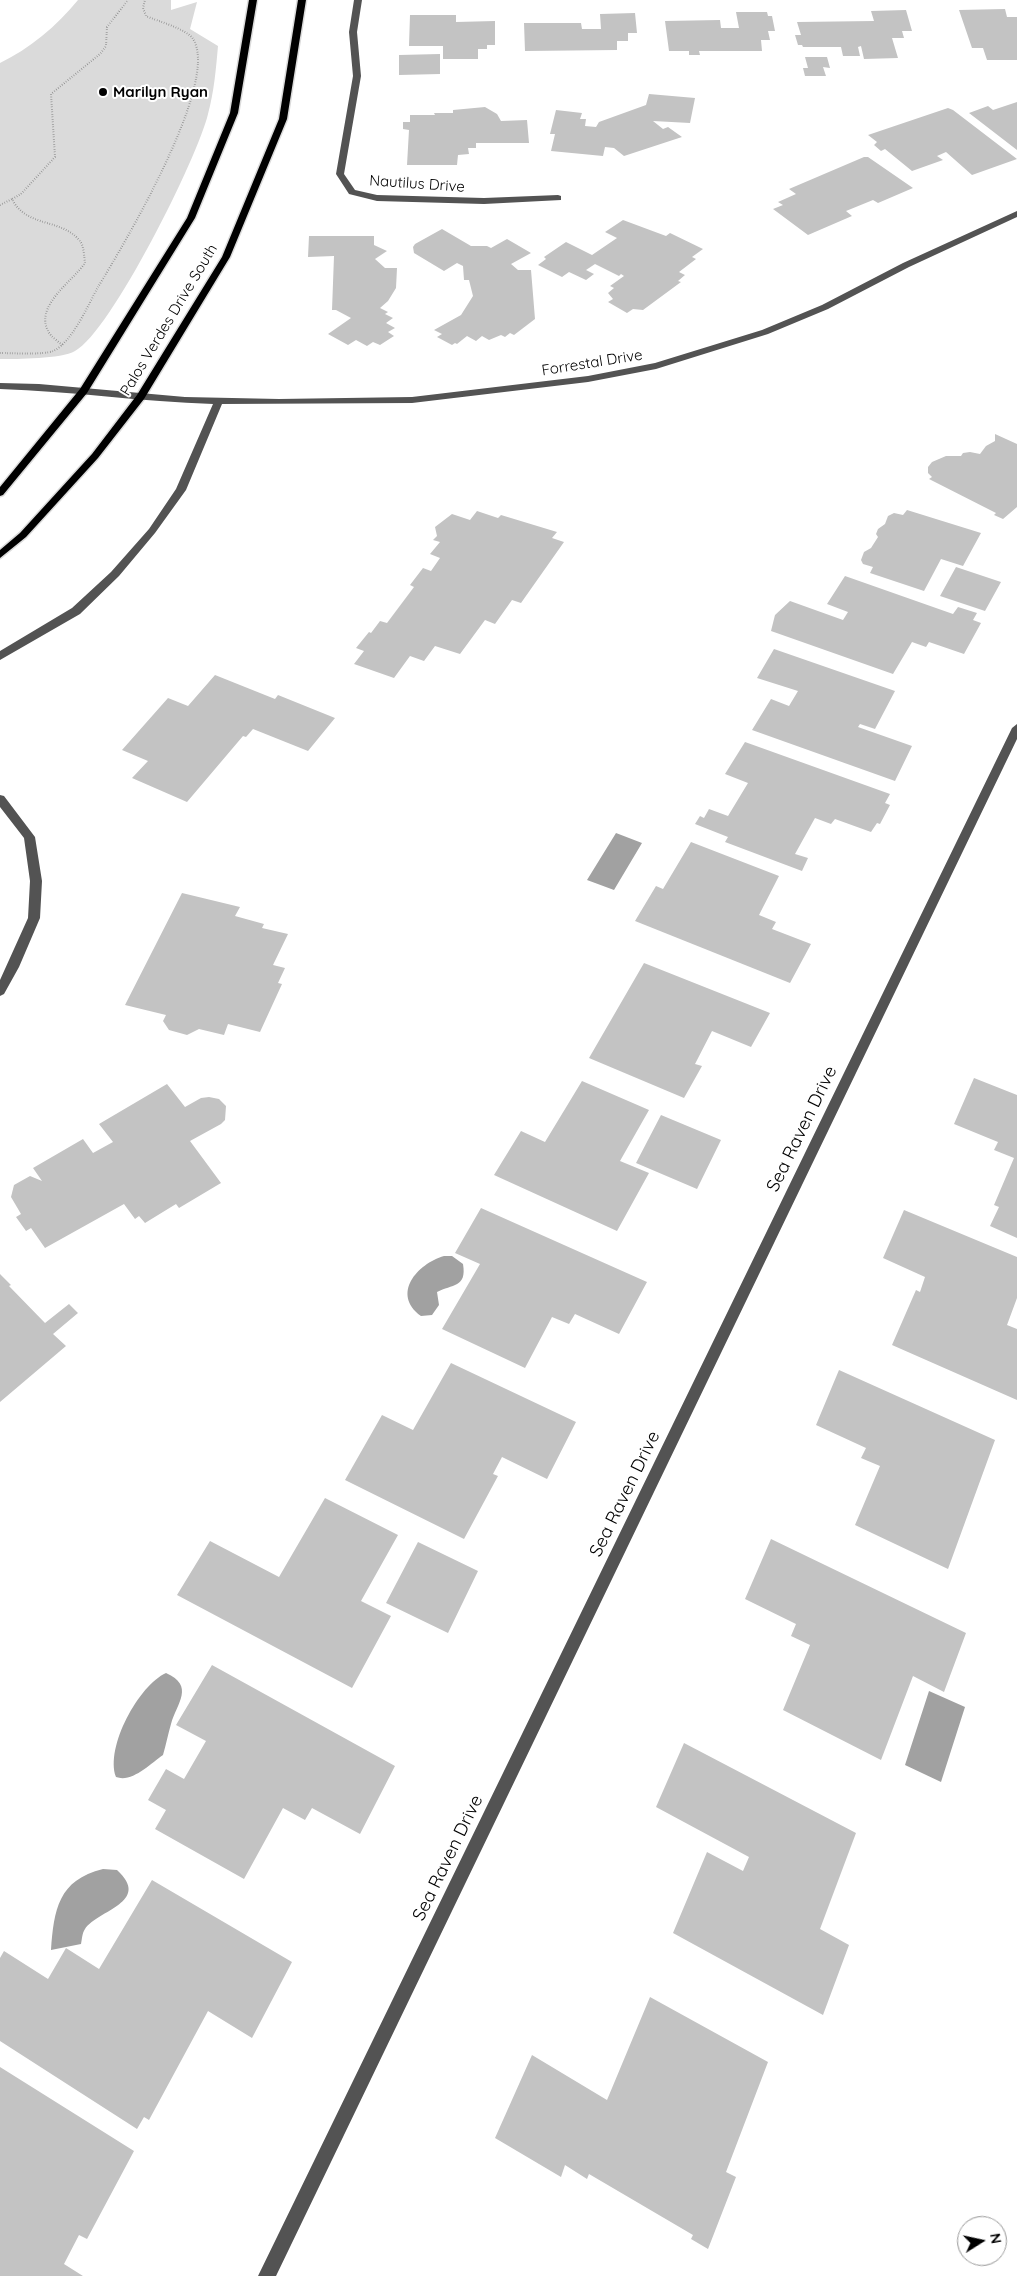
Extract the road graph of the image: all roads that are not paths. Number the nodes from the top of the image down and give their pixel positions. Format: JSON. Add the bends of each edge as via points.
{"nodes":[{"id":1,"x":253,"y":0,"type":"edge"},
{"id":2,"x":302,"y":0,"type":"edge"},
{"id":3,"x":358,"y":0,"type":"edge"},
{"id":4,"x":558,"y":198,"type":"dead end"},
{"id":5,"x":1017,"y":214,"type":"edge"},
{"id":6,"x":0,"y":386,"type":"edge"},
{"id":7,"x":84,"y":391,"type":"junction"},
{"id":8,"x":141,"y":397,"type":"junction"},
{"id":9,"x":219,"y":400,"type":"junction"},
{"id":10,"x":0,"y":493,"type":"edge"},
{"id":11,"x":0,"y":555,"type":"edge"},
{"id":12,"x":0,"y":656,"type":"edge"},
{"id":13,"x":1017,"y":728,"type":"edge"},
{"id":14,"x":0,"y":799,"type":"edge"},
{"id":15,"x":0,"y":991,"type":"edge"},
{"id":16,"x":267,"y":2276,"type":"edge"}],
"edges":[{"from":1,"to":7,"type":"main road","name":"Palos Verdes Drive South","via":[[234,113],[191,218]]},
{"from":2,"to":8,"type":"main road","name":"Palos Verdes Drive South","via":[[283,119],[226,257]]},
{"from":3,"to":4,"type":"street","name":"Nautilus Drive","via":[[353,32],[357,76],[340,174],[352,192],[386,198],[484,201]]},
{"from":5,"to":9,"type":"street","name":"Forrestal Drive","via":[[825,307],[765,332],[656,366],[588,379],[412,400]]},
{"from":6,"to":7,"type":"street","name":"Forrestal Drive"},
{"from":7,"to":8,"type":"street","name":"Forrestal Drive"},
{"from":7,"to":10,"type":"main road","name":"Palos Verdes Drive South"},
{"from":8,"to":9,"type":"street","name":"Forrestal Drive"},
{"from":8,"to":11,"type":"main road","name":"Palos Verdes Drive South","via":[[95,456],[23,535]]},
{"from":9,"to":12,"type":"street","via":[[181,490],[128,560],[76,611]]},
{"from":13,"to":16,"type":"street","name":"Sea Raven Drive"},
{"from":14,"to":15,"type":"street","via":[[29,837],[36,881],[34,918]]}]}
